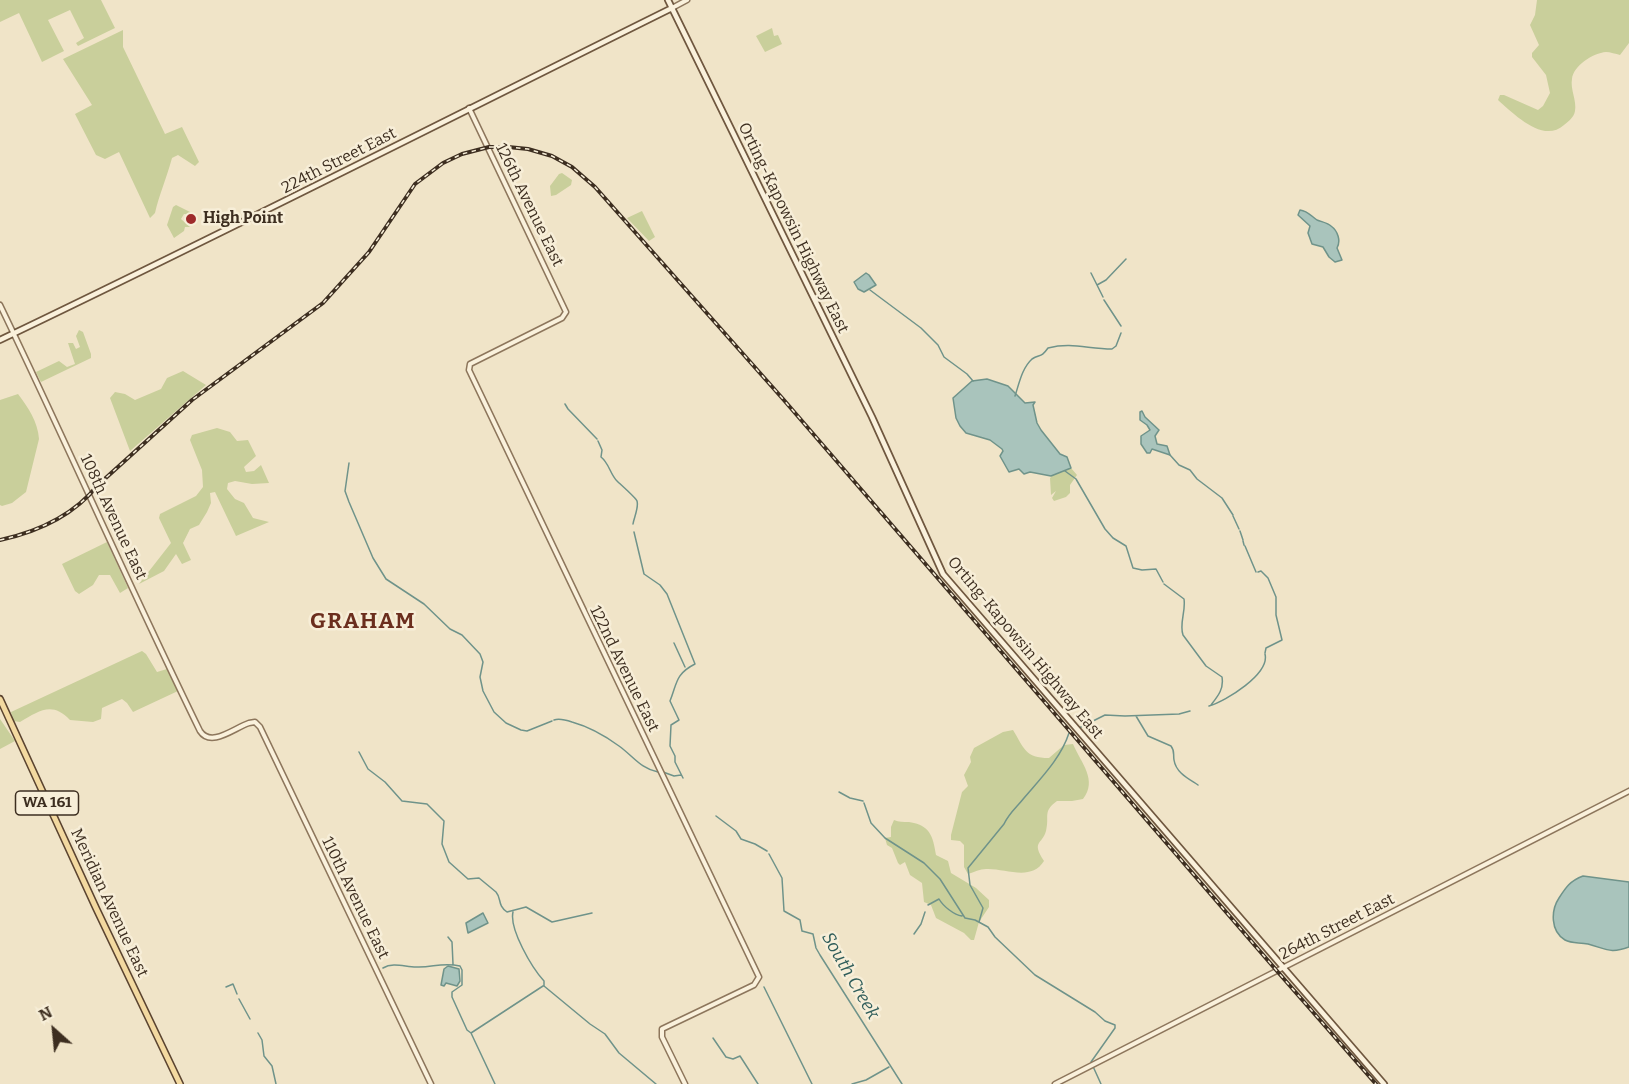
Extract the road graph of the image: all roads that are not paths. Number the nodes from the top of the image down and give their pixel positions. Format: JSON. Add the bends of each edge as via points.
{"nodes":[{"id":1,"x":668,"y":0,"type":"edge"},
{"id":2,"x":687,"y":0,"type":"edge"},
{"id":3,"x":672,"y":8,"type":"junction"},
{"id":4,"x":469,"y":108,"type":"junction"},
{"id":5,"x":0,"y":304,"type":"edge"},
{"id":6,"x":14,"y":333,"type":"junction"},
{"id":7,"x":0,"y":340,"type":"edge"},
{"id":8,"x":468,"y":366,"type":"joint"},
{"id":9,"x":0,"y":699,"type":"edge"},
{"id":10,"x":256,"y":723,"type":"joint"},
{"id":11,"x":1629,"y":791,"type":"edge"},
{"id":12,"x":1283,"y":968,"type":"junction"},
{"id":13,"x":180,"y":1084,"type":"edge"},
{"id":14,"x":431,"y":1084,"type":"edge"},
{"id":15,"x":685,"y":1084,"type":"edge"},
{"id":16,"x":1055,"y":1084,"type":"edge"},
{"id":17,"x":1384,"y":1084,"type":"edge"}],
"edges":[{"from":1,"to":3,"type":"main road","name":"Orting-Kapowsin Highway East"},
{"from":2,"to":3,"type":"street","name":"224th Street East"},
{"from":3,"to":4,"type":"main road","name":"224th Street East"},
{"from":3,"to":12,"type":"main road","name":"Orting-Kapowsin Highway East","via":[[868,409],[943,574]]},
{"from":4,"to":6,"type":"main road","name":"224th Street East"},
{"from":4,"to":8,"type":"street","name":"126th Avenue East","via":[[566,312],[562,318]]},
{"from":5,"to":6,"type":"street","name":"108th Avenue East"},
{"from":6,"to":7,"type":"main road","name":"224th Street East"},
{"from":6,"to":10,"type":"street","name":"108th Avenue East","via":[[200,731],[207,739],[217,738]]},
{"from":8,"to":15,"type":"street","name":"122nd Avenue East","via":[[758,975],[759,980],[747,988],[661,1032]]},
{"from":9,"to":13,"type":"main road","name":"Meridian Avenue East","number":"WA 161"},
{"from":10,"to":14,"type":"street","name":"110th Avenue East"},
{"from":11,"to":12,"type":"street","name":"264th Street East"},
{"from":12,"to":16,"type":"street","name":"264th Street East"},
{"from":12,"to":17,"type":"main road","name":"Orting-Kapowsin Highway East"}]}
